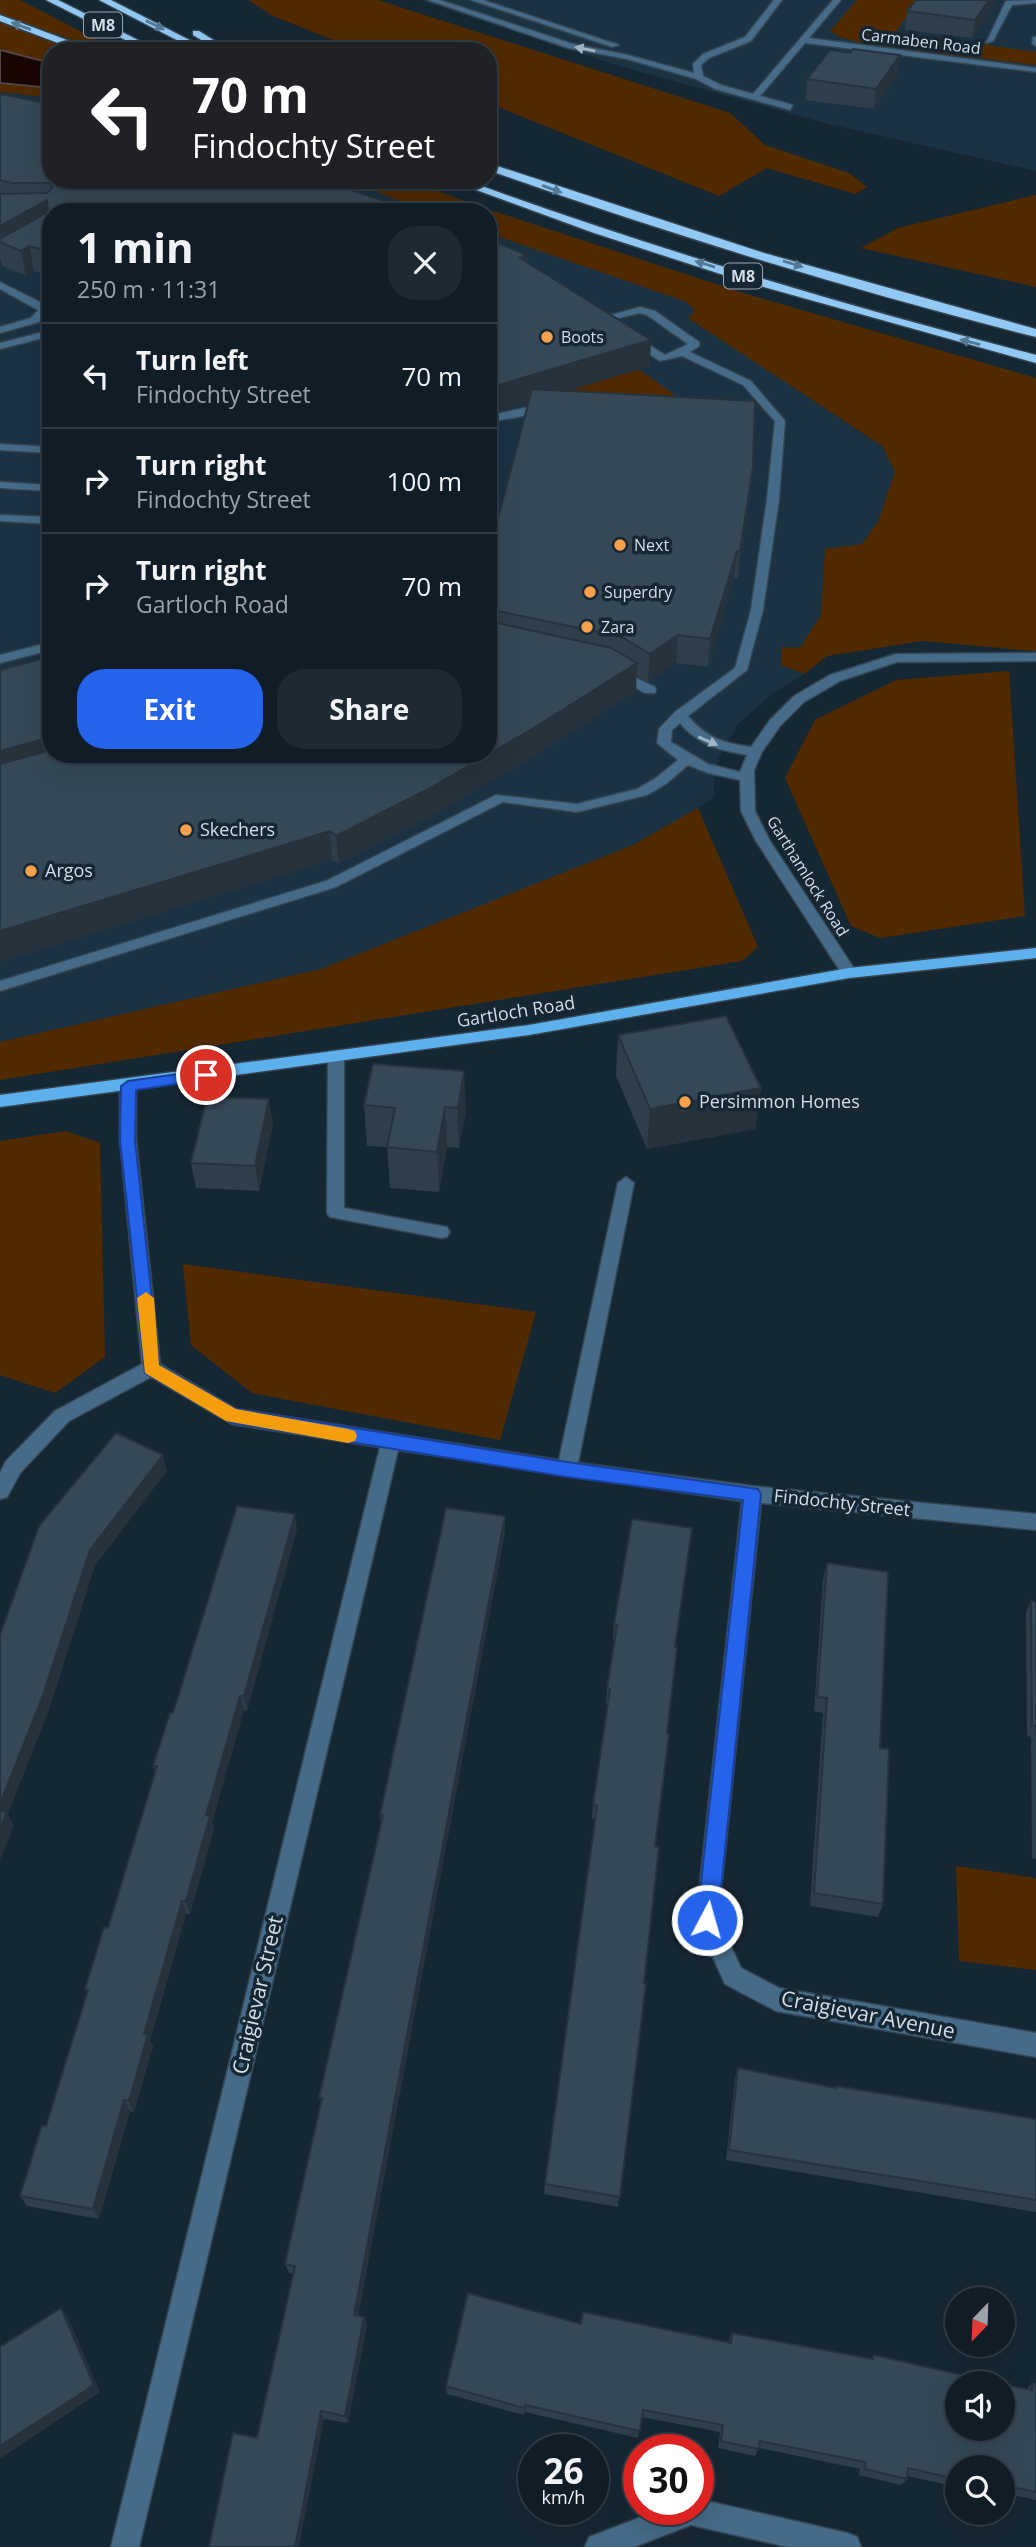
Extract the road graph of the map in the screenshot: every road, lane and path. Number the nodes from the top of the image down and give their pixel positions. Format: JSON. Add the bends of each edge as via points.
{"nodes":[{"id":1,"x":51,"y":0,"type":"edge"},
{"id":2,"x":104,"y":0,"type":"edge"},
{"id":3,"x":432,"y":0,"type":"edge"},
{"id":4,"x":475,"y":0,"type":"edge"},
{"id":5,"x":778,"y":0,"type":"edge"},
{"id":6,"x":837,"y":0,"type":"edge"},
{"id":7,"x":1036,"y":1,"type":"edge"},
{"id":8,"x":997,"y":2,"type":"edge"},
{"id":9,"x":1009,"y":3,"type":"junction"},
{"id":10,"x":0,"y":18,"type":"edge"},
{"id":11,"x":186,"y":28,"type":"dead end"},
{"id":12,"x":803,"y":40,"type":"junction"},
{"id":13,"x":989,"y":41,"type":"dead end"},
{"id":14,"x":64,"y":42,"type":"edge"},
{"id":15,"x":137,"y":42,"type":"edge"},
{"id":16,"x":188,"y":42,"type":"edge"},
{"id":17,"x":210,"y":42,"type":"edge"},
{"id":18,"x":1036,"y":70,"type":"edge"},
{"id":19,"x":698,"y":74,"type":"junction"},
{"id":20,"x":754,"y":98,"type":"junction"},
{"id":21,"x":790,"y":107,"type":"dead end"},
{"id":22,"x":497,"y":169,"type":"edge"},
{"id":23,"x":478,"y":189,"type":"edge"},
{"id":24,"x":0,"y":285,"type":"edge"},
{"id":25,"x":42,"y":307,"type":"edge"},
{"id":26,"x":42,"y":311,"type":"edge"},
{"id":27,"x":0,"y":330,"type":"edge"},
{"id":28,"x":1036,"y":333,"type":"edge"},
{"id":29,"x":42,"y":335,"type":"edge"},
{"id":30,"x":0,"y":346,"type":"edge"},
{"id":31,"x":42,"y":346,"type":"edge"},
{"id":32,"x":682,"y":352,"type":"junction"},
{"id":33,"x":0,"y":356,"type":"edge"},
{"id":34,"x":1036,"y":359,"type":"edge"},
{"id":35,"x":559,"y":410,"type":"edge"},
{"id":36,"x":497,"y":417,"type":"edge"},
{"id":37,"x":0,"y":447,"type":"edge"},
{"id":38,"x":42,"y":449,"type":"edge"},
{"id":39,"x":0,"y":485,"type":"edge"},
{"id":40,"x":42,"y":487,"type":"edge"},
{"id":41,"x":0,"y":518,"type":"edge"},
{"id":42,"x":42,"y":520,"type":"edge"},
{"id":43,"x":42,"y":648,"type":"edge"},
{"id":44,"x":1036,"y":657,"type":"edge"},
{"id":45,"x":0,"y":659,"type":"edge"},
{"id":46,"x":603,"y":668,"type":"edge"},
{"id":47,"x":650,"y":690,"type":"dead end"},
{"id":48,"x":680,"y":715,"type":"junction"},
{"id":49,"x":755,"y":752,"type":"junction"},
{"id":50,"x":686,"y":760,"type":"junction"},
{"id":51,"x":747,"y":777,"type":"junction"},
{"id":52,"x":1036,"y":953,"type":"edge"},
{"id":53,"x":849,"y":973,"type":"junction"},
{"id":54,"x":0,"y":986,"type":"edge"},
{"id":55,"x":336,"y":1058,"type":"junction"},
{"id":56,"x":128,"y":1086,"type":"junction"},
{"id":57,"x":0,"y":1101,"type":"edge"},
{"id":58,"x":626,"y":1183,"type":"dead end"},
{"id":59,"x":441,"y":1232,"type":"dead end"},
{"id":60,"x":151,"y":1368,"type":"junction"},
{"id":61,"x":390,"y":1443,"type":"junction"},
{"id":62,"x":567,"y":1469,"type":"junction"},
{"id":63,"x":0,"y":1491,"type":"edge"},
{"id":64,"x":752,"y":1494,"type":"junction"},
{"id":65,"x":1036,"y":1522,"type":"edge"},
{"id":66,"x":1036,"y":2045,"type":"edge"},
{"id":67,"x":125,"y":2547,"type":"edge"},
{"id":68,"x":598,"y":2547,"type":"edge"},
{"id":69,"x":847,"y":2547,"type":"edge"}],
"edges":[{"from":1,"to":15,"type":"highway","number":"M8"},
{"from":2,"to":16,"type":"highway","number":"M8","one_way":true},
{"from":19,"to":3,"type":"street","one_way":true,"via":[[571,46]]},
{"from":4,"to":19,"type":"street"},
{"from":5,"to":19,"type":"street","via":[[748,39],[706,56],[697,64]]},
{"from":6,"to":12,"type":"street"},
{"from":7,"to":9,"type":"street"},
{"from":8,"to":9,"type":"street"},
{"from":9,"to":13,"type":"street"},
{"from":14,"to":10,"type":"highway","one_way":true},
{"from":11,"to":17,"type":"highway"},
{"from":12,"to":18,"type":"street","name":"Carmaben Road"},
{"from":12,"to":20,"type":"street"},
{"from":19,"to":20,"type":"street","via":[[718,87]]},
{"from":20,"to":21,"type":"street"},
{"from":22,"to":28,"type":"highway","number":"M8","one_way":true,"via":[[700,236]]},
{"from":34,"to":23,"type":"highway","number":"M8","one_way":true,"via":[[885,320]]},
{"from":24,"to":25,"type":"street"},
{"from":26,"to":27,"type":"street","via":[[35,320]]},
{"from":29,"to":30,"type":"street"},
{"from":31,"to":33,"type":"street"},
{"from":32,"to":32,"type":"street","via":[[664,359],[607,322],[640,310],[651,313],[695,344]]},
{"from":32,"to":48,"type":"street","via":[[747,383],[780,421],[751,642],[741,670]]},
{"from":35,"to":36,"type":"street","via":[[533,409]]},
{"from":37,"to":38,"type":"street"},
{"from":39,"to":40,"type":"street"},
{"from":41,"to":42,"type":"street"},
{"from":43,"to":45,"type":"street"},
{"from":44,"to":49,"type":"street","name":"Garthamlock Road","via":[[896,658],[835,678],[799,699]]},
{"from":46,"to":47,"type":"street"},
{"from":48,"to":49,"type":"street","one_way":true,"via":[[697,737],[716,746]]},
{"from":48,"to":50,"type":"street","via":[[666,729],[664,743]]},
{"from":49,"to":51,"type":"street","name":"Garthamlock Road"},
{"from":50,"to":51,"type":"street","via":[[709,771]]},
{"from":50,"to":54,"type":"street","via":[[642,792],[577,808],[501,798],[331,884]]},
{"from":51,"to":53,"type":"street","name":"Garthamlock Road","via":[[748,811],[762,841]]},
{"from":52,"to":53,"type":"main road","name":"Gartloch Road"},
{"from":53,"to":55,"type":"main road","name":"Gartloch Road","via":[[529,1030]]},
{"from":55,"to":56,"type":"main road","name":"Gartloch Road"},
{"from":55,"to":59,"type":"street","via":[[336,1213]]},
{"from":56,"to":57,"type":"main road","name":"Gartloch Road"},
{"from":56,"to":60,"type":"street","via":[[128,1140]]},
{"from":58,"to":62,"type":"street"},
{"from":60,"to":61,"type":"street","name":"Findochty Street","via":[[232,1416]]},
{"from":60,"to":63,"type":"street","via":[[62,1416],[13,1467]]},
{"from":61,"to":62,"type":"street","name":"Findochty Street"},
{"from":61,"to":67,"type":"street","name":"Craigievar Street"},
{"from":62,"to":64,"type":"street","name":"Findochty Street"},
{"from":64,"to":65,"type":"street","name":"Findochty Street"},
{"from":64,"to":66,"type":"street","name":"Craigievar Avenue","via":[[707,1920],[733,1976],[776,1999]]},
{"from":68,"to":69,"type":"street","via":[[691,2511]]}]}
